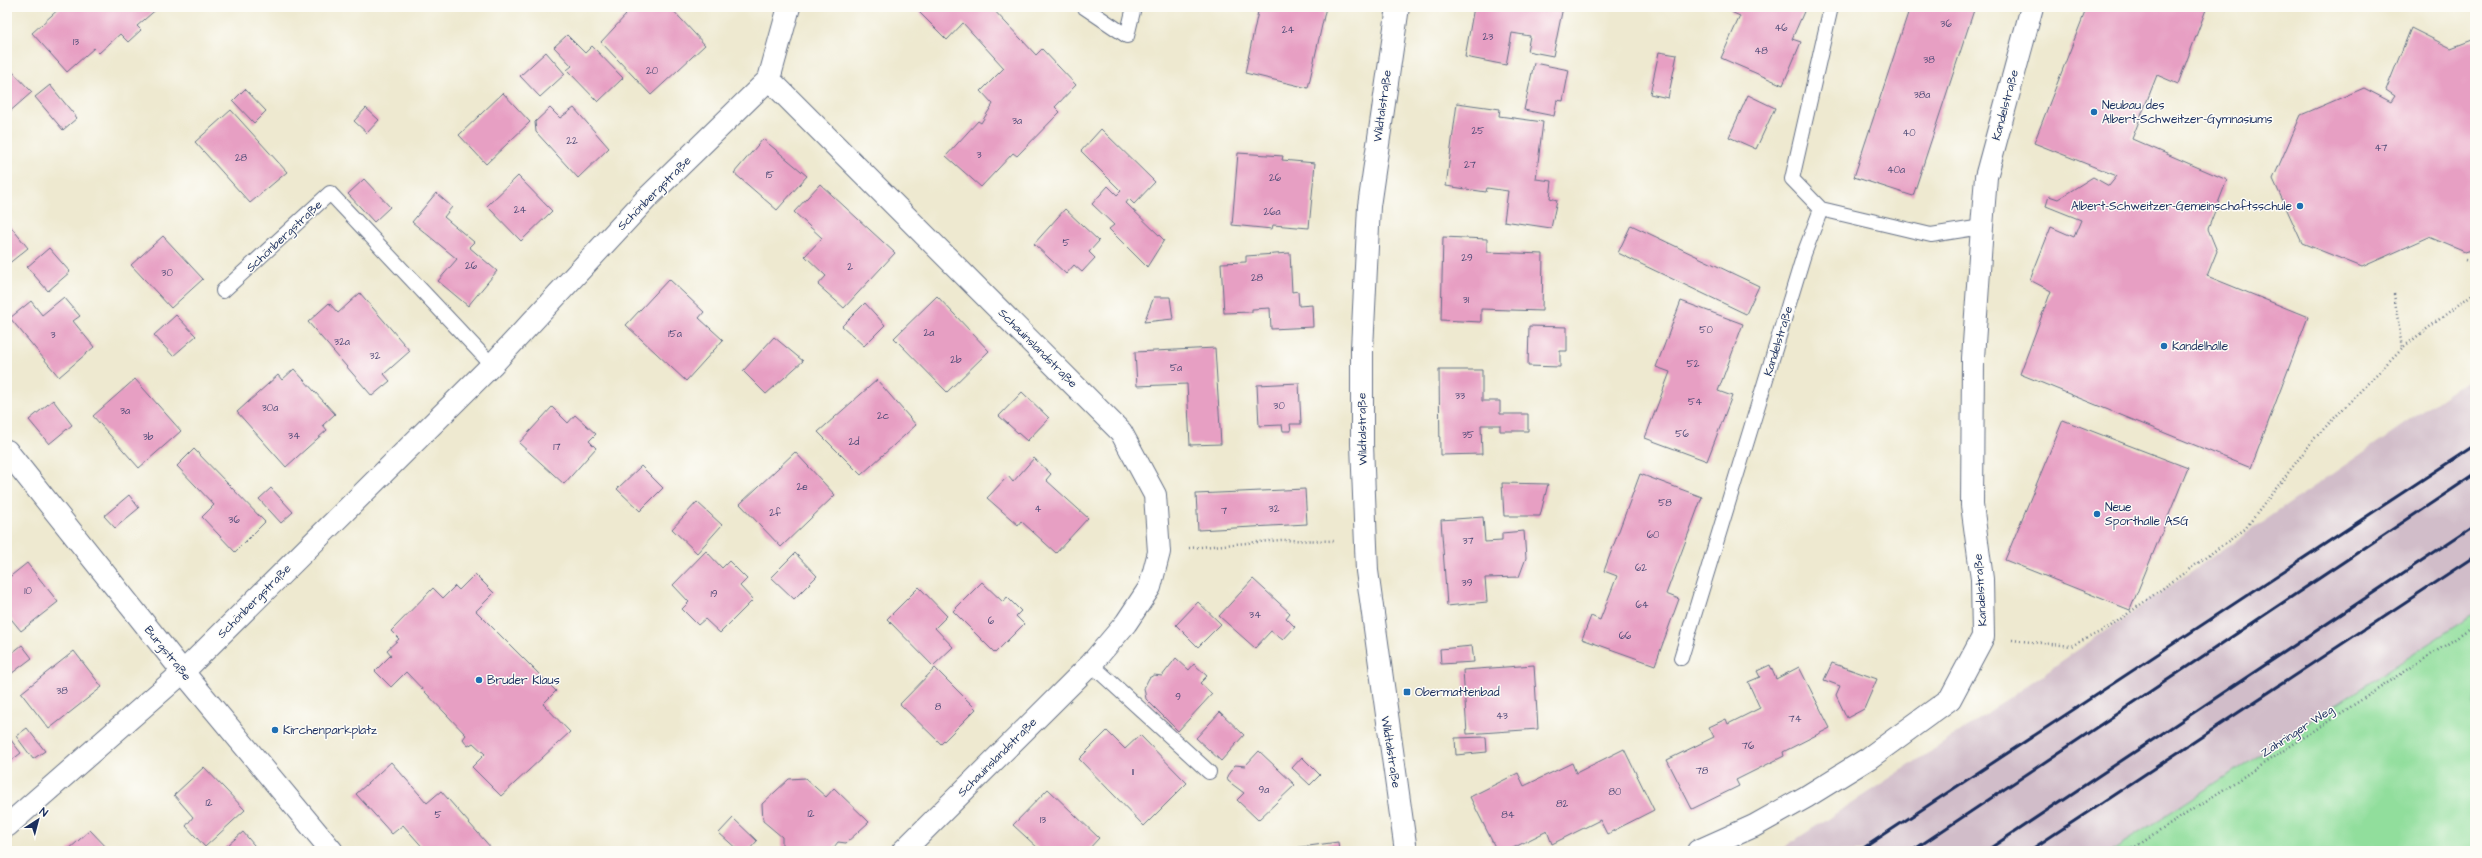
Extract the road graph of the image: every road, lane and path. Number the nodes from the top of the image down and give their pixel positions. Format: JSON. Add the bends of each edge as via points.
{"nodes":[{"id":1,"x":789,"y":7,"type":"edge"},
{"id":2,"x":1084,"y":7,"type":"edge"},
{"id":3,"x":1134,"y":7,"type":"edge"},
{"id":4,"x":1398,"y":7,"type":"edge"},
{"id":5,"x":1831,"y":7,"type":"edge"},
{"id":6,"x":2032,"y":7,"type":"edge"},
{"id":7,"x":769,"y":79,"type":"junction"},
{"id":8,"x":1821,"y":209,"type":"junction"},
{"id":9,"x":1982,"y":227,"type":"junction"},
{"id":10,"x":2464,"y":260,"type":"dead end"},
{"id":11,"x":2475,"y":263,"type":"edge"},
{"id":12,"x":223,"y":291,"type":"dead end"},
{"id":13,"x":2475,"y":292,"type":"edge"},
{"id":14,"x":2394,"y":294,"type":"dead end"},
{"id":15,"x":2402,"y":348,"type":"junction"},
{"id":16,"x":492,"y":365,"type":"junction"},
{"id":17,"x":7,"y":451,"type":"edge"},
{"id":18,"x":1342,"y":542,"type":"dead end"},
{"id":19,"x":1159,"y":552,"type":"junction"},
{"id":20,"x":2475,"y":626,"type":"edge"},
{"id":21,"x":1983,"y":636,"type":"junction"},
{"id":22,"x":1681,"y":658,"type":"dead end"},
{"id":23,"x":1092,"y":664,"type":"junction"},
{"id":24,"x":183,"y":672,"type":"junction"},
{"id":25,"x":1209,"y":772,"type":"dead end"},
{"id":26,"x":7,"y":826,"type":"edge"},
{"id":27,"x":332,"y":851,"type":"edge"},
{"id":28,"x":903,"y":851,"type":"edge"},
{"id":29,"x":1406,"y":851,"type":"edge"},
{"id":30,"x":1698,"y":851,"type":"edge"},
{"id":31,"x":2129,"y":851,"type":"edge"}],
"edges":[{"from":1,"to":7,"type":"street"},
{"from":2,"to":3,"type":"lane","via":[[1127,36]]},
{"from":4,"to":29,"type":"street","name":"Wildtalstraße","via":[[1369,206],[1362,349],[1362,444],[1367,571]]},
{"from":5,"to":8,"type":"lane","via":[[1792,179]]},
{"from":6,"to":9,"type":"street","name":"Kandelstraße","via":[[1986,177]]},
{"from":7,"to":16,"type":"street","name":"Schönbergstraße","via":[[647,198]]},
{"from":7,"to":19,"type":"street","name":"Schauinslandstraße","via":[[1121,432],[1155,495]]},
{"from":8,"to":9,"type":"lane","via":[[1931,235]]},
{"from":8,"to":22,"type":"lane","name":"Kandelstraße","via":[[1804,254]]},
{"from":9,"to":21,"type":"street","name":"Kandelstraße","via":[[1973,358],[1972,505],[1982,579]]},
{"from":10,"to":11,"type":"path"},
{"from":12,"to":16,"type":"lane","name":"Schönbergstraße","via":[[330,194]]},
{"from":13,"to":15,"type":"path"},
{"from":14,"to":15,"type":"path"},
{"from":15,"to":21,"type":"path","via":[[2314,439],[2245,529],[2108,628],[2071,646]]},
{"from":16,"to":24,"type":"street","name":"Schönbergstraße"},
{"from":17,"to":24,"type":"street","name":"Burgstraße"},
{"from":18,"to":19,"type":"path","via":[[1281,540]]},
{"from":19,"to":23,"type":"street","name":"Schauinslandstraße","via":[[1150,587],[1126,623]]},
{"from":20,"to":31,"type":"path","name":"Zähringer Weg"},
{"from":21,"to":30,"type":"street","name":"Kandelstraße","via":[[1950,699],[1869,758],[1806,797],[1754,826]]},
{"from":23,"to":25,"type":"lane"},
{"from":23,"to":28,"type":"street","name":"Schauinslandstraße"},
{"from":24,"to":26,"type":"street","name":"Schönbergstraße"},
{"from":24,"to":27,"type":"street","name":"Burgstraße"}]}
